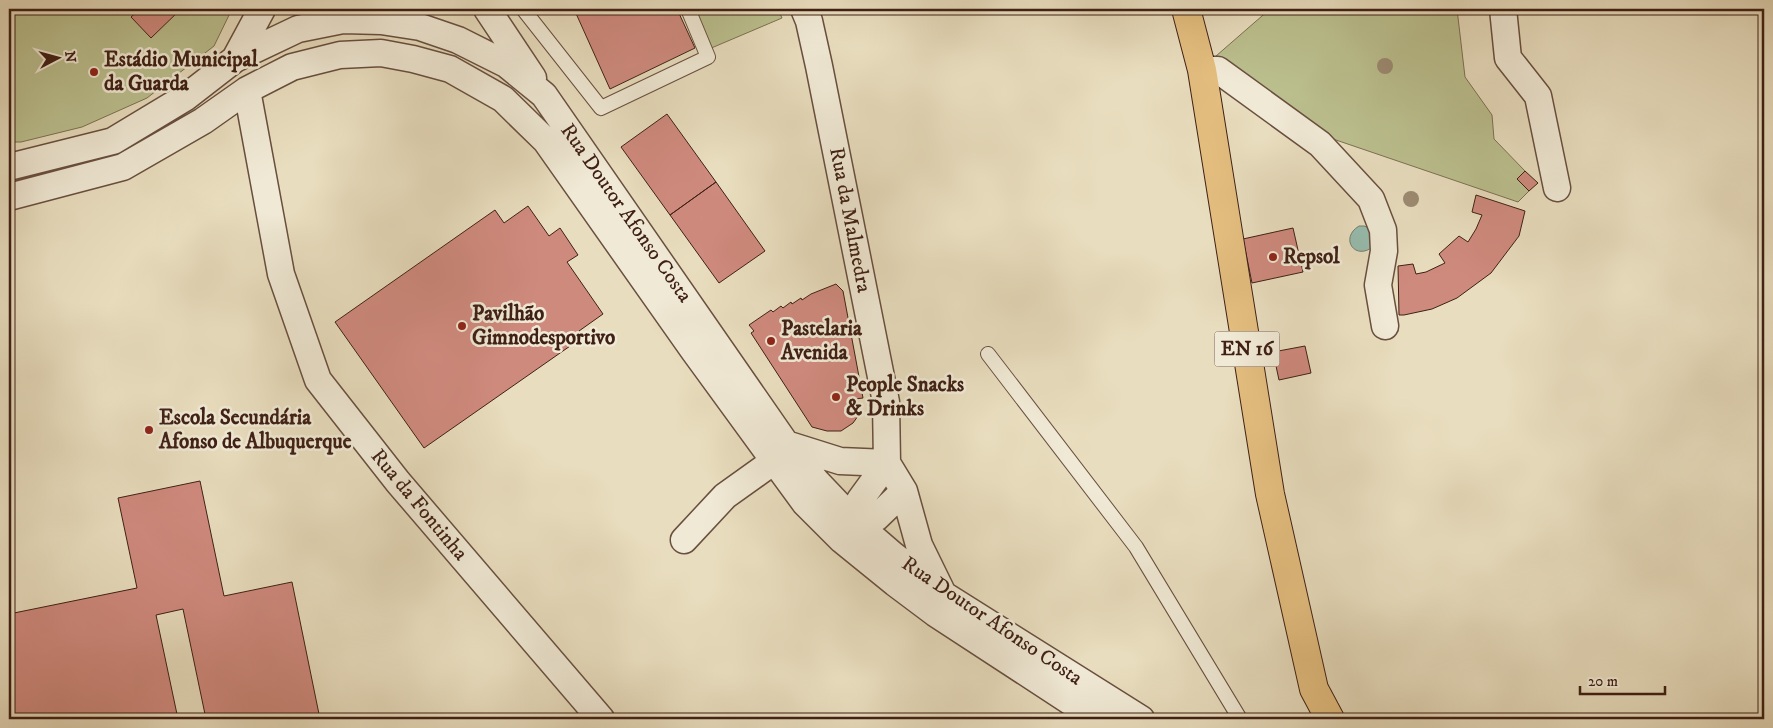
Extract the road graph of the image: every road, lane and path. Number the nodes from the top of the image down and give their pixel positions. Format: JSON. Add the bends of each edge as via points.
{"nodes":[{"id":1,"x":262,"y":9,"type":"edge"},
{"id":2,"x":487,"y":9,"type":"edge"},
{"id":3,"x":522,"y":9,"type":"edge"},
{"id":4,"x":688,"y":9,"type":"edge"},
{"id":5,"x":804,"y":9,"type":"edge"},
{"id":6,"x":1186,"y":9,"type":"edge"},
{"id":7,"x":1503,"y":9,"type":"edge"},
{"id":8,"x":423,"y":15,"type":"edge"},
{"id":9,"x":235,"y":59,"type":"junction"},
{"id":10,"x":413,"y":59,"type":"junction"},
{"id":11,"x":1202,"y":70,"type":"junction"},
{"id":12,"x":247,"y":90,"type":"junction"},
{"id":13,"x":544,"y":95,"type":"junction"},
{"id":14,"x":10,"y":166,"type":"edge"},
{"id":15,"x":1556,"y":188,"type":"dead end"},
{"id":16,"x":9,"y":197,"type":"edge"},
{"id":17,"x":1385,"y":326,"type":"dead end"},
{"id":18,"x":988,"y":354,"type":"dead end"},
{"id":19,"x":780,"y":453,"type":"junction"},
{"id":20,"x":887,"y":463,"type":"junction"},
{"id":21,"x":904,"y":491,"type":"junction"},
{"id":22,"x":849,"y":532,"type":"junction"},
{"id":23,"x":684,"y":540,"type":"dead end"},
{"id":24,"x":944,"y":595,"type":"junction"},
{"id":25,"x":1314,"y":689,"type":"junction"},
{"id":26,"x":601,"y":719,"type":"edge"},
{"id":27,"x":1097,"y":719,"type":"edge"},
{"id":28,"x":1141,"y":719,"type":"edge"},
{"id":29,"x":1240,"y":719,"type":"edge"},
{"id":30,"x":1311,"y":719,"type":"edge"},
{"id":31,"x":1330,"y":719,"type":"edge"}],
"edges":[{"from":1,"to":9,"type":"street"},
{"from":2,"to":13,"type":"street"},
{"from":3,"to":4,"type":"lane","via":[[601,108],[708,57]]},
{"from":5,"to":20,"type":"street","name":"Rua da Malmedra","via":[[819,66],[886,402]]},
{"from":6,"to":11,"type":"main road","number":"EN 16"},
{"from":7,"to":15,"type":"street","via":[[1508,58],[1538,96]]},
{"from":8,"to":9,"type":"street","name":"Rua Doutor Afonso Costa","via":[[381,21],[343,20],[298,29]]},
{"from":8,"to":10,"type":"street"},
{"from":8,"to":13,"type":"street","name":"Rua Doutor Afonso Costa","via":[[458,40],[506,64]]},
{"from":9,"to":14,"type":"street","name":"Rua Doutor Afonso Costa","via":[[186,96],[113,141]]},
{"from":10,"to":12,"type":"street","name":"Rua Doutor Afonso Costa","via":[[381,53],[340,55],[292,67]]},
{"from":10,"to":19,"type":"street","name":"Rua Doutor Afonso Costa","via":[[450,69],[503,99],[546,140],[694,351]]},
{"from":11,"to":17,"type":"street","via":[[1218,70],[1320,144],[1371,199],[1383,230],[1384,251],[1378,285]]},
{"from":11,"to":25,"type":"main road","number":"EN 16","via":[[1270,494]]},
{"from":12,"to":16,"type":"street","name":"Rua Doutor Afonso Costa","via":[[203,121],[123,167]]},
{"from":12,"to":26,"type":"street","name":"Rua da Fontinha","via":[[281,274],[318,380],[398,482]]},
{"from":13,"to":19,"type":"street","name":"Rua Doutor Afonso Costa"},
{"from":18,"to":29,"type":"lane","via":[[1136,547]]},
{"from":19,"to":20,"type":"street"},
{"from":19,"to":22,"type":"street","name":"Rua Doutor Afonso Costa","via":[[805,503]]},
{"from":19,"to":23,"type":"street","via":[[725,496]]},
{"from":20,"to":21,"type":"street"},
{"from":20,"to":22,"type":"street","via":[[860,500]]},
{"from":21,"to":22,"type":"street","via":[[876,518]]},
{"from":21,"to":24,"type":"street","via":[[919,545]]},
{"from":22,"to":24,"type":"street","name":"Rua Doutor Afonso Costa","via":[[893,555]]},
{"from":22,"to":27,"type":"street","name":"Rua Doutor Afonso Costa","via":[[895,583],[935,613]]},
{"from":24,"to":28,"type":"street","name":"Rua Doutor Afonso Costa"},
{"from":25,"to":30,"type":"main road"},
{"from":25,"to":31,"type":"main road","number":"EN 16"}]}
